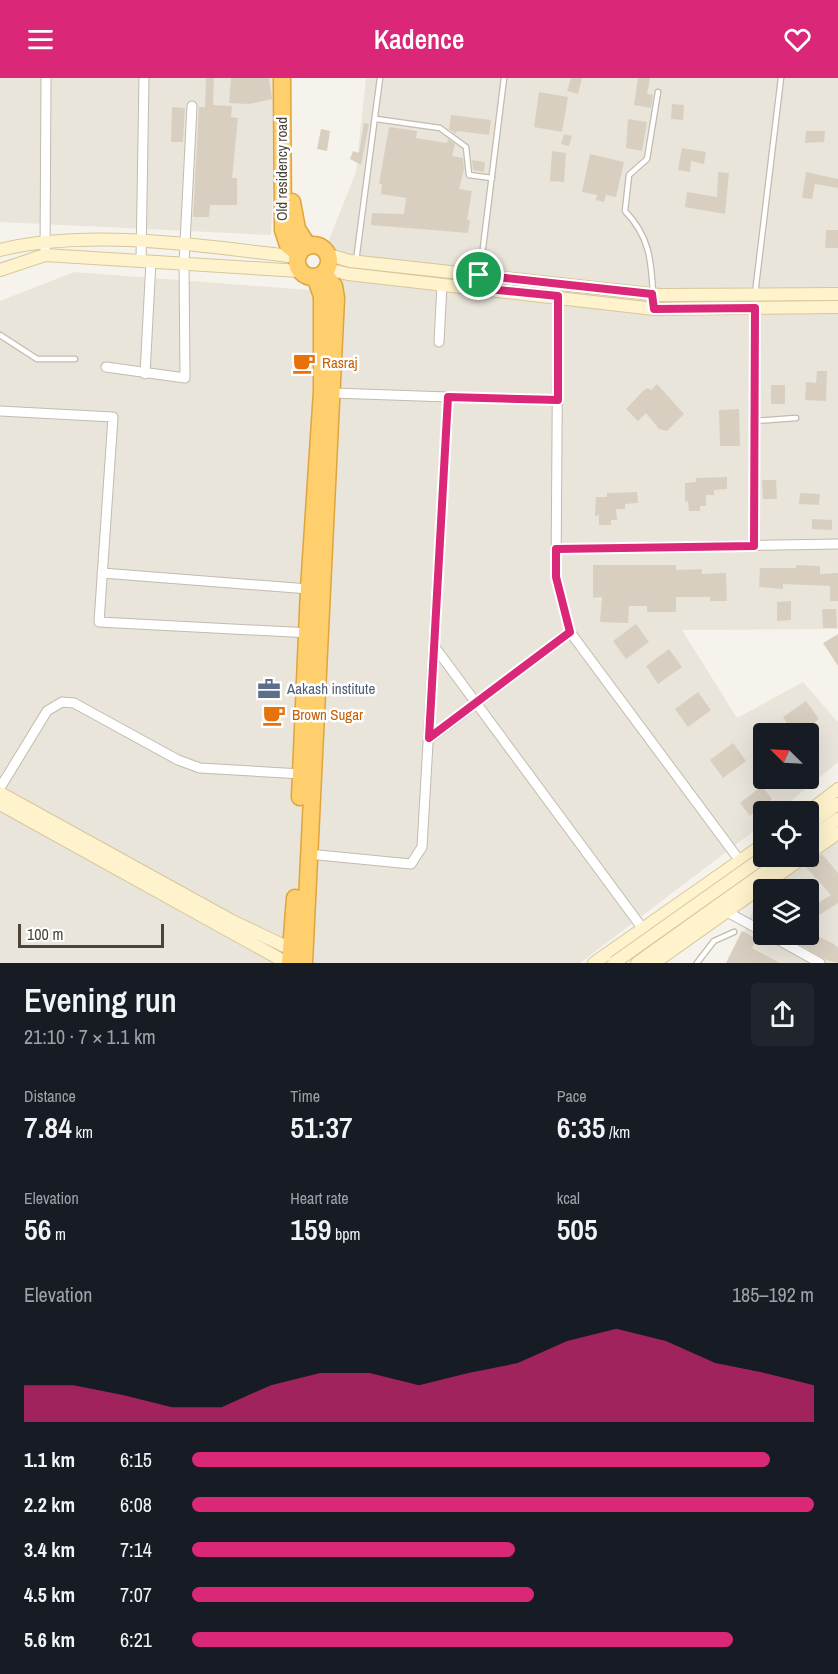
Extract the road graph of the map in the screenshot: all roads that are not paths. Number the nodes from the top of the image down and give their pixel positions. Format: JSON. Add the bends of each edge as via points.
{"nodes":[{"id":1,"x":46,"y":78,"type":"edge"},
{"id":2,"x":144,"y":78,"type":"edge"},
{"id":3,"x":282,"y":78,"type":"edge"},
{"id":4,"x":293,"y":78,"type":"edge"},
{"id":5,"x":380,"y":78,"type":"edge"},
{"id":6,"x":504,"y":78,"type":"edge"},
{"id":7,"x":782,"y":78,"type":"edge"},
{"id":8,"x":658,"y":92,"type":"dead end"},
{"id":9,"x":192,"y":106,"type":"dead end"},
{"id":10,"x":376,"y":119,"type":"junction"},
{"id":11,"x":492,"y":178,"type":"junction"},
{"id":12,"x":45,"y":240,"type":"junction"},
{"id":13,"x":141,"y":242,"type":"junction"},
{"id":14,"x":186,"y":244,"type":"junction"},
{"id":15,"x":0,"y":250,"type":"edge"},
{"id":16,"x":45,"y":255,"type":"junction"},
{"id":17,"x":146,"y":261,"type":"junction"},
{"id":18,"x":356,"y":261,"type":"junction"},
{"id":19,"x":184,"y":263,"type":"junction"},
{"id":20,"x":312,"y":263,"type":"junction"},
{"id":21,"x":0,"y":270,"type":"edge"},
{"id":22,"x":479,"y":275,"type":"junction"},
{"id":23,"x":442,"y":284,"type":"junction"},
{"id":24,"x":478,"y":288,"type":"junction"},
{"id":25,"x":652,"y":294,"type":"junction"},
{"id":26,"x":838,"y":294,"type":"edge"},
{"id":27,"x":558,"y":296,"type":"junction"},
{"id":28,"x":755,"y":302,"type":"junction"},
{"id":29,"x":838,"y":307,"type":"edge"},
{"id":30,"x":654,"y":309,"type":"junction"},
{"id":31,"x":0,"y":335,"type":"edge"},
{"id":32,"x":439,"y":342,"type":"dead end"},
{"id":33,"x":75,"y":359,"type":"dead end"},
{"id":34,"x":106,"y":367,"type":"dead end"},
{"id":35,"x":145,"y":374,"type":"junction"},
{"id":36,"x":333,"y":393,"type":"junction"},
{"id":37,"x":448,"y":397,"type":"junction"},
{"id":38,"x":558,"y":400,"type":"junction"},
{"id":39,"x":0,"y":411,"type":"edge"},
{"id":40,"x":796,"y":418,"type":"dead end"},
{"id":41,"x":754,"y":421,"type":"junction"},
{"id":42,"x":838,"y":544,"type":"edge"},
{"id":43,"x":754,"y":546,"type":"junction"},
{"id":44,"x":556,"y":549,"type":"junction"},
{"id":45,"x":102,"y":573,"type":"junction"},
{"id":46,"x":309,"y":589,"type":"junction"},
{"id":47,"x":570,"y":632,"type":"junction"},
{"id":48,"x":313,"y":633,"type":"junction"},
{"id":49,"x":434,"y":646,"type":"junction"},
{"id":50,"x":476,"y":702,"type":"junction"},
{"id":51,"x":429,"y":738,"type":"junction"},
{"id":52,"x":302,"y":774,"type":"junction"},
{"id":53,"x":0,"y":788,"type":"edge"},
{"id":54,"x":838,"y":789,"type":"edge"},
{"id":55,"x":0,"y":793,"type":"edge"},
{"id":56,"x":0,"y":804,"type":"edge"},
{"id":57,"x":819,"y":804,"type":"edge"},
{"id":58,"x":838,"y":804,"type":"edge"},
{"id":59,"x":819,"y":817,"type":"edge"},
{"id":60,"x":838,"y":819,"type":"edge"},
{"id":61,"x":819,"y":832,"type":"edge"},
{"id":62,"x":836,"y":838,"type":"edge"},
{"id":63,"x":819,"y":848,"type":"edge"},
{"id":64,"x":753,"y":852,"type":"edge"},
{"id":65,"x":308,"y":854,"type":"junction"},
{"id":66,"x":740,"y":861,"type":"junction"},
{"id":67,"x":753,"y":864,"type":"edge"},
{"id":68,"x":771,"y":867,"type":"edge"},
{"id":69,"x":790,"y":867,"type":"edge"},
{"id":70,"x":727,"y":912,"type":"junction"},
{"id":71,"x":753,"y":926,"type":"edge"},
{"id":72,"x":643,"y":929,"type":"junction"},
{"id":73,"x":734,"y":932,"type":"dead end"},
{"id":74,"x":788,"y":945,"type":"edge"},
{"id":75,"x":612,"y":957,"type":"edge"},
{"id":76,"x":299,"y":960,"type":"edge"},
{"id":77,"x":594,"y":963,"type":"edge"},
{"id":78,"x":619,"y":963,"type":"edge"},
{"id":79,"x":637,"y":963,"type":"edge"},
{"id":80,"x":654,"y":963,"type":"edge"},
{"id":81,"x":697,"y":963,"type":"edge"},
{"id":82,"x":820,"y":963,"type":"edge"}],
"edges":[{"from":1,"to":12,"type":"street"},
{"from":2,"to":13,"type":"street"},
{"from":3,"to":20,"type":"highway","name":"Old residency road","via":[[283,230],[288,244]]},
{"from":4,"to":20,"type":"highway","name":"Old residency road","via":[[292,208]]},
{"from":5,"to":10,"type":"lane"},
{"from":6,"to":11,"type":"lane"},
{"from":7,"to":28,"type":"lane"},
{"from":8,"to":25,"type":"lane","via":[[647,159],[629,175],[625,211],[637,224],[649,249]]},
{"from":9,"to":14,"type":"street"},
{"from":10,"to":11,"type":"lane","via":[[440,128],[466,147],[469,176]]},
{"from":10,"to":18,"type":"lane"},
{"from":11,"to":22,"type":"lane"},
{"from":12,"to":13,"type":"street"},
{"from":12,"to":15,"type":"street"},
{"from":12,"to":16,"type":"street"},
{"from":13,"to":14,"type":"street"},
{"from":13,"to":17,"type":"street"},
{"from":14,"to":19,"type":"street"},
{"from":14,"to":20,"type":"street"},
{"from":16,"to":17,"type":"street"},
{"from":16,"to":21,"type":"street"},
{"from":17,"to":19,"type":"street"},
{"from":17,"to":35,"type":"street"},
{"from":18,"to":20,"type":"street"},
{"from":18,"to":22,"type":"street"},
{"from":19,"to":20,"type":"street"},
{"from":19,"to":35,"type":"street","via":[[185,378]]},
{"from":20,"to":23,"type":"street","via":[[348,274]]},
{"from":20,"to":36,"type":"highway","via":[[336,291]]},
{"from":20,"to":46,"type":"highway","via":[[322,296],[322,391]]},
{"from":22,"to":24,"type":"lane"},
{"from":22,"to":25,"type":"street"},
{"from":23,"to":24,"type":"street"},
{"from":23,"to":32,"type":"street"},
{"from":24,"to":27,"type":"street"},
{"from":25,"to":28,"type":"street"},
{"from":25,"to":30,"type":"lane"},
{"from":26,"to":28,"type":"street"},
{"from":27,"to":30,"type":"street"},
{"from":27,"to":38,"type":"street"},
{"from":28,"to":29,"type":"street"},
{"from":28,"to":30,"type":"street"},
{"from":28,"to":41,"type":"lane"},
{"from":31,"to":33,"type":"lane","via":[[37,359]]},
{"from":34,"to":35,"type":"street"},
{"from":36,"to":37,"type":"street"},
{"from":36,"to":48,"type":"highway"},
{"from":37,"to":38,"type":"street"},
{"from":37,"to":49,"type":"street"},
{"from":38,"to":44,"type":"street"},
{"from":39,"to":45,"type":"street","via":[[113,417]]},
{"from":40,"to":41,"type":"lane"},
{"from":41,"to":43,"type":"lane"},
{"from":42,"to":43,"type":"street"},
{"from":43,"to":44,"type":"street"},
{"from":44,"to":47,"type":"street","via":[[556,577]]},
{"from":45,"to":46,"type":"street"},
{"from":45,"to":48,"type":"street","via":[[99,622]]},
{"from":46,"to":48,"type":"highway"},
{"from":47,"to":50,"type":"street"},
{"from":47,"to":66,"type":"street"},
{"from":48,"to":52,"type":"highway"},
{"from":48,"to":65,"type":"highway"},
{"from":49,"to":50,"type":"street"},
{"from":49,"to":51,"type":"street"},
{"from":50,"to":51,"type":"street"},
{"from":50,"to":72,"type":"street"},
{"from":51,"to":65,"type":"street","via":[[422,847],[415,861]]},
{"from":52,"to":53,"type":"street","via":[[200,768],[74,704],[62,702],[47,711]]},
{"from":52,"to":76,"type":"highway"},
{"from":54,"to":57,"type":"street"},
{"from":55,"to":76,"type":"street"},
{"from":56,"to":76,"type":"street"},
{"from":58,"to":59,"type":"street"},
{"from":60,"to":61,"type":"street"},
{"from":62,"to":63,"type":"street"},
{"from":64,"to":66,"type":"street"},
{"from":65,"to":76,"type":"highway"},
{"from":66,"to":72,"type":"street"},
{"from":67,"to":75,"type":"street","bridge":true},
{"from":68,"to":79,"type":"street"},
{"from":69,"to":70,"type":"street"},
{"from":70,"to":71,"type":"street"},
{"from":70,"to":80,"type":"street"},
{"from":72,"to":75,"type":"street"},
{"from":73,"to":81,"type":"lane","via":[[714,941]]},
{"from":74,"to":82,"type":"street"},
{"from":75,"to":77,"type":"street"},
{"from":75,"to":78,"type":"lane"}]}
